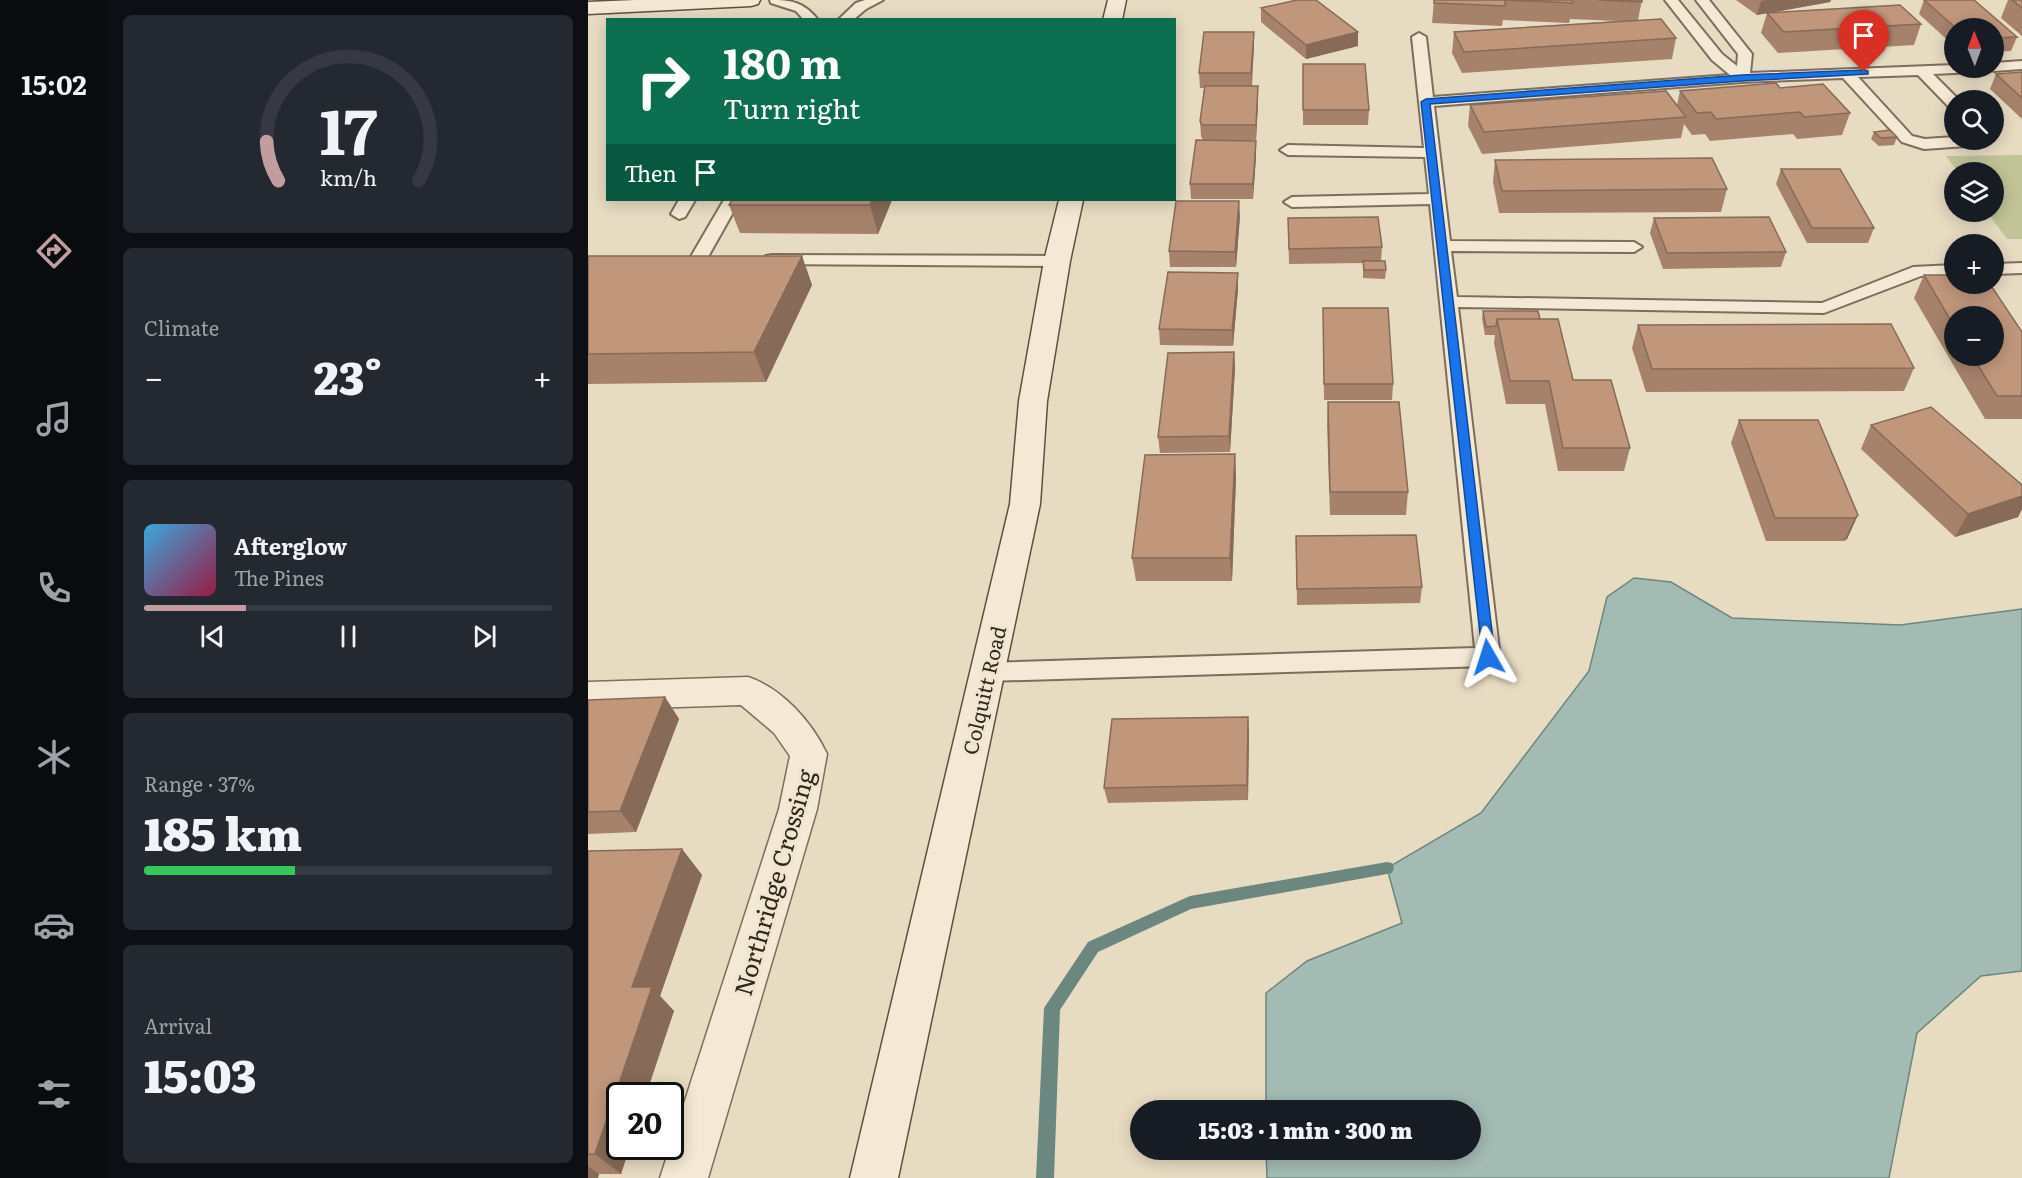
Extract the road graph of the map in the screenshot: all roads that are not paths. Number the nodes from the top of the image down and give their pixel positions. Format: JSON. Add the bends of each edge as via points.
{"nodes":[{"id":1,"x":751,"y":0,"type":"edge"},
{"id":2,"x":776,"y":0,"type":"edge"},
{"id":3,"x":877,"y":0,"type":"edge"},
{"id":4,"x":1117,"y":0,"type":"edge"},
{"id":5,"x":1671,"y":0,"type":"edge"},
{"id":6,"x":1702,"y":0,"type":"edge"},
{"id":7,"x":614,"y":3,"type":"edge"},
{"id":8,"x":588,"y":8,"type":"edge"},
{"id":9,"x":810,"y":18,"type":"edge"},
{"id":10,"x":846,"y":18,"type":"edge"},
{"id":11,"x":1112,"y":18,"type":"edge"},
{"id":12,"x":1419,"y":37,"type":"dead end"},
{"id":13,"x":2022,"y":65,"type":"edge"},
{"id":14,"x":2004,"y":66,"type":"edge"},
{"id":15,"x":1944,"y":69,"type":"edge"},
{"id":16,"x":1921,"y":70,"type":"junction"},
{"id":17,"x":1846,"y":73,"type":"junction"},
{"id":18,"x":1742,"y":78,"type":"junction"},
{"id":19,"x":1944,"y":94,"type":"edge"},
{"id":20,"x":1426,"y":102,"type":"junction"},
{"id":21,"x":1944,"y":143,"type":"edge"},
{"id":22,"x":1288,"y":150,"type":"dead end"},
{"id":23,"x":1432,"y":153,"type":"junction"},
{"id":24,"x":1437,"y":199,"type":"junction"},
{"id":25,"x":731,"y":201,"type":"edge"},
{"id":26,"x":1071,"y":201,"type":"edge"},
{"id":27,"x":1292,"y":202,"type":"dead end"},
{"id":28,"x":1442,"y":246,"type":"junction"},
{"id":29,"x":1634,"y":247,"type":"dead end"},
{"id":30,"x":676,"y":260,"type":"edge"},
{"id":31,"x":698,"y":260,"type":"junction"},
{"id":32,"x":722,"y":260,"type":"edge"},
{"id":33,"x":757,"y":260,"type":"edge"},
{"id":34,"x":1057,"y":261,"type":"junction"},
{"id":35,"x":2004,"y":269,"type":"edge"},
{"id":36,"x":1944,"y":270,"type":"edge"},
{"id":37,"x":2021,"y":270,"type":"edge"},
{"id":38,"x":1449,"y":302,"type":"junction"},
{"id":39,"x":987,"y":672,"type":"junction"},
{"id":40,"x":588,"y":696,"type":"edge"},
{"id":41,"x":684,"y":1178,"type":"edge"},
{"id":42,"x":874,"y":1178,"type":"edge"}],
"edges":[{"from":1,"to":7,"type":"street"},
{"from":2,"to":9,"type":"lane","via":[[801,8]]},
{"from":3,"to":10,"type":"lane"},
{"from":4,"to":11,"type":"street"},
{"from":5,"to":18,"type":"lane","via":[[1717,57]]},
{"from":6,"to":18,"type":"lane","via":[[1745,54]]},
{"from":7,"to":8,"type":"street"},
{"from":12,"to":20,"type":"lane"},
{"from":13,"to":14,"type":"lane"},
{"from":15,"to":16,"type":"lane"},
{"from":16,"to":17,"type":"lane"},
{"from":16,"to":19,"type":"lane"},
{"from":17,"to":18,"type":"lane"},
{"from":17,"to":21,"type":"lane","via":[[1907,139],[1924,144]]},
{"from":18,"to":20,"type":"lane"},
{"from":20,"to":23,"type":"lane"},
{"from":22,"to":23,"type":"lane"},
{"from":23,"to":24,"type":"lane"},
{"from":24,"to":27,"type":"lane"},
{"from":24,"to":28,"type":"lane"},
{"from":25,"to":31,"type":"lane"},
{"from":26,"to":34,"type":"street","name":"Colquitt Road"},
{"from":28,"to":29,"type":"lane"},
{"from":28,"to":38,"type":"lane"},
{"from":30,"to":31,"type":"lane"},
{"from":31,"to":32,"type":"lane"},
{"from":33,"to":34,"type":"lane"},
{"from":34,"to":39,"type":"street","name":"Colquitt Road","via":[[1033,400],[1025,504]]},
{"from":35,"to":37,"type":"lane"},
{"from":36,"to":38,"type":"lane","via":[[1919,271],[1824,308]]},
{"from":38,"to":39,"type":"lane","via":[[1488,657]]},
{"from":39,"to":42,"type":"street","name":"Colquitt Road"},
{"from":40,"to":41,"type":"street","name":"Northridge Crossing","via":[[748,691],[787,723],[809,754],[798,808]]}]}
